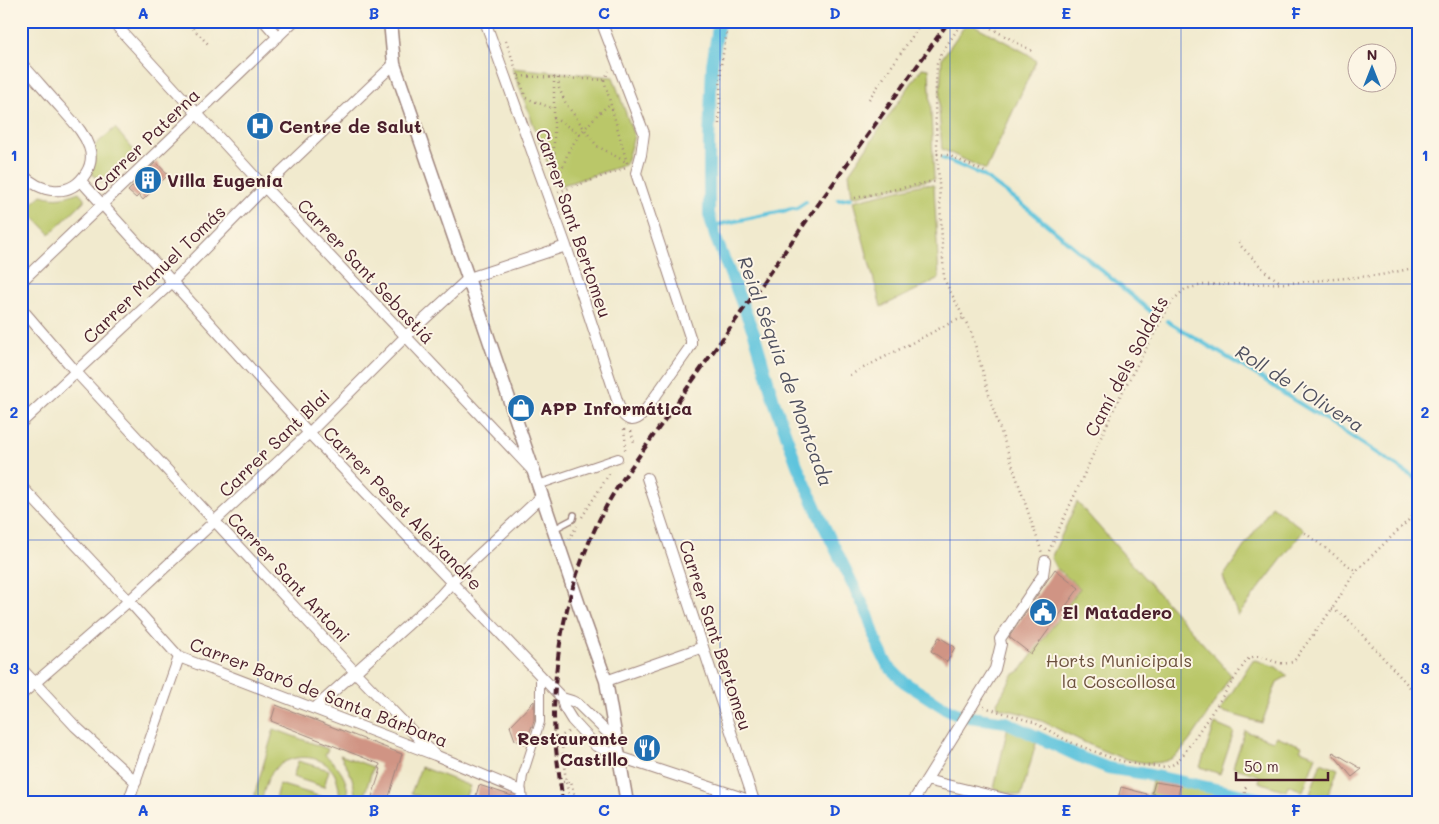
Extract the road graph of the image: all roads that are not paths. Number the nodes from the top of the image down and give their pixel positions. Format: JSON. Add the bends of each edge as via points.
{"nodes":[{"id":1,"x":264,"y":21,"type":"edge"},
{"id":2,"x":294,"y":21,"type":"edge"},
{"id":3,"x":390,"y":21,"type":"edge"},
{"id":4,"x":486,"y":21,"type":"edge"},
{"id":5,"x":601,"y":21,"type":"edge"},
{"id":6,"x":114,"y":23,"type":"dead end"},
{"id":7,"x":278,"y":37,"type":"junction"},
{"id":8,"x":21,"y":63,"type":"edge"},
{"id":9,"x":394,"y":64,"type":"junction"},
{"id":10,"x":197,"y":114,"type":"junction"},
{"id":11,"x":21,"y":173,"type":"edge"},
{"id":12,"x":81,"y":181,"type":"junction"},
{"id":13,"x":265,"y":187,"type":"junction"},
{"id":14,"x":102,"y":204,"type":"junction"},
{"id":15,"x":566,"y":246,"type":"junction"},
{"id":16,"x":469,"y":278,"type":"junction"},
{"id":17,"x":21,"y":282,"type":"edge"},
{"id":18,"x":171,"y":283,"type":"junction"},
{"id":19,"x":21,"y":308,"type":"edge"},
{"id":20,"x":406,"y":337,"type":"junction"},
{"id":21,"x":76,"y":372,"type":"junction"},
{"id":22,"x":21,"y":423,"type":"edge"},
{"id":23,"x":309,"y":433,"type":"junction"},
{"id":24,"x":618,"y":458,"type":"road end"},
{"id":25,"x":647,"y":478,"type":"dead end"},
{"id":26,"x":538,"y":484,"type":"junction"},
{"id":27,"x":21,"y":486,"type":"edge"},
{"id":28,"x":574,"y":515,"type":"dead end"},
{"id":29,"x":215,"y":520,"type":"junction"},
{"id":30,"x":553,"y":529,"type":"junction"},
{"id":31,"x":1045,"y":561,"type":"road end"},
{"id":32,"x":451,"y":582,"type":"junction"},
{"id":33,"x":129,"y":601,"type":"junction"},
{"id":34,"x":703,"y":647,"type":"junction"},
{"id":35,"x":179,"y":657,"type":"junction"},
{"id":36,"x":21,"y":668,"type":"edge"},
{"id":37,"x":355,"y":672,"type":"junction"},
{"id":38,"x":540,"y":677,"type":"junction"},
{"id":39,"x":606,"y":680,"type":"junction"},
{"id":40,"x":35,"y":682,"type":"junction"},
{"id":41,"x":21,"y":696,"type":"edge"},
{"id":42,"x":562,"y":698,"type":"junction"},
{"id":43,"x":315,"y":708,"type":"junction"},
{"id":44,"x":617,"y":742,"type":"junction"},
{"id":45,"x":435,"y":755,"type":"junction"},
{"id":46,"x":620,"y":757,"type":"junction"},
{"id":47,"x":926,"y":780,"type":"junction"},
{"id":48,"x":136,"y":782,"type":"junction"},
{"id":49,"x":521,"y":791,"type":"junction"},
{"id":50,"x":756,"y":802,"type":"edge"},
{"id":51,"x":128,"y":803,"type":"edge"},
{"id":52,"x":522,"y":803,"type":"edge"},
{"id":53,"x":627,"y":803,"type":"edge"},
{"id":54,"x":912,"y":803,"type":"edge"},
{"id":55,"x":1022,"y":803,"type":"edge"}],
"edges":[{"from":1,"to":7,"type":"street"},
{"from":2,"to":7,"type":"street","name":"Carrer Paterna"},
{"from":3,"to":9,"type":"street"},
{"from":4,"to":15,"type":"street","name":"Carrer Sant Bertomeu"},
{"from":5,"to":15,"type":"street","name":"Carrer Sant Bertomeu","via":[[644,133],[636,173],[691,345],[642,415],[634,420],[629,421],[621,412]]},
{"from":6,"to":10,"type":"street","name":"Carrer Sant Sebastiá"},
{"from":7,"to":10,"type":"street","name":"Carrer Paterna"},
{"from":8,"to":12,"type":"street","via":[[85,137],[91,155]]},
{"from":9,"to":13,"type":"street","name":"Carrer Manuel Tomás"},
{"from":9,"to":16,"type":"street"},
{"from":10,"to":13,"type":"street","name":"Carrer Sant Sebastiá"},
{"from":10,"to":14,"type":"street","name":"Carrer Paterna"},
{"from":11,"to":12,"type":"street","via":[[37,186],[49,189],[70,188]]},
{"from":12,"to":14,"type":"street","name":"Carrer Peset Aleixandre"},
{"from":13,"to":18,"type":"street","name":"Carrer Manuel Tomás"},
{"from":13,"to":20,"type":"street","name":"Carrer Sant Sebastiá"},
{"from":14,"to":17,"type":"street","name":"Carrer Paterna"},
{"from":14,"to":18,"type":"street","name":"Carrer Peset Aleixandre"},
{"from":15,"to":16,"type":"street","name":"Carrer Sant Blai"},
{"from":16,"to":20,"type":"street","name":"Carrer Sant Blai"},
{"from":16,"to":26,"type":"street"},
{"from":18,"to":21,"type":"street","name":"Carrer Manuel Tomás"},
{"from":18,"to":23,"type":"street","name":"Carrer Peset Aleixandre"},
{"from":19,"to":21,"type":"street","name":"Carrer Sant Antoni"},
{"from":20,"to":23,"type":"street","name":"Carrer Sant Blai"},
{"from":20,"to":26,"type":"street","name":"Carrer Sant Sebastiá"},
{"from":21,"to":22,"type":"street","name":"Carrer Manuel Tomás"},
{"from":21,"to":29,"type":"street","name":"Carrer Sant Antoni"},
{"from":23,"to":29,"type":"street","name":"Carrer Sant Blai"},
{"from":23,"to":32,"type":"street","name":"Carrer Peset Aleixandre"},
{"from":24,"to":26,"type":"street"},
{"from":25,"to":34,"type":"street","name":"Carrer Sant Bertomeu"},
{"from":26,"to":30,"type":"street"},
{"from":26,"to":32,"type":"street"},
{"from":27,"to":33,"type":"street","name":"Carrer Baró de Santa Bárbara"},
{"from":28,"to":30,"type":"lane","via":[[570,522]]},
{"from":29,"to":33,"type":"street","name":"Carrer Sant Blai"},
{"from":29,"to":37,"type":"street","name":"Carrer Sant Antoni"},
{"from":30,"to":39,"type":"street"},
{"from":31,"to":47,"type":"street","via":[[1043,575],[1000,639],[995,668]]},
{"from":32,"to":37,"type":"street","via":[[440,596]]},
{"from":32,"to":38,"type":"street","name":"Carrer Peset Aleixandre"},
{"from":33,"to":35,"type":"street","name":"Carrer Baró de Santa Bárbara"},
{"from":33,"to":40,"type":"street","name":"Carrer Sant Blai"},
{"from":34,"to":39,"type":"street"},
{"from":34,"to":50,"type":"street","name":"Carrer Sant Bertomeu"},
{"from":35,"to":43,"type":"street","name":"Carrer Baró de Santa Bárbara"},
{"from":35,"to":48,"type":"street"},
{"from":36,"to":40,"type":"street"},
{"from":37,"to":43,"type":"street"},
{"from":37,"to":45,"type":"street","name":"Carrer Sant Antoni"},
{"from":38,"to":42,"type":"street","name":"Carrer Peset Aleixandre"},
{"from":38,"to":49,"type":"street","via":[[540,722]]},
{"from":39,"to":44,"type":"street"},
{"from":40,"to":41,"type":"street","name":"Carrer Sant Blai"},
{"from":40,"to":48,"type":"street","via":[[75,726]]},
{"from":42,"to":44,"type":"street","via":[[578,704]]},
{"from":42,"to":46,"type":"street","via":[[572,720],[596,746]]},
{"from":43,"to":45,"type":"street","name":"Carrer Baró de Santa Bárbara"},
{"from":44,"to":46,"type":"street"},
{"from":45,"to":49,"type":"street","name":"Carrer Baró de Santa Bárbara"},
{"from":46,"to":50,"type":"street"},
{"from":46,"to":53,"type":"street"},
{"from":47,"to":54,"type":"street"},
{"from":47,"to":55,"type":"street"},
{"from":48,"to":51,"type":"street"},
{"from":49,"to":52,"type":"street"}]}
